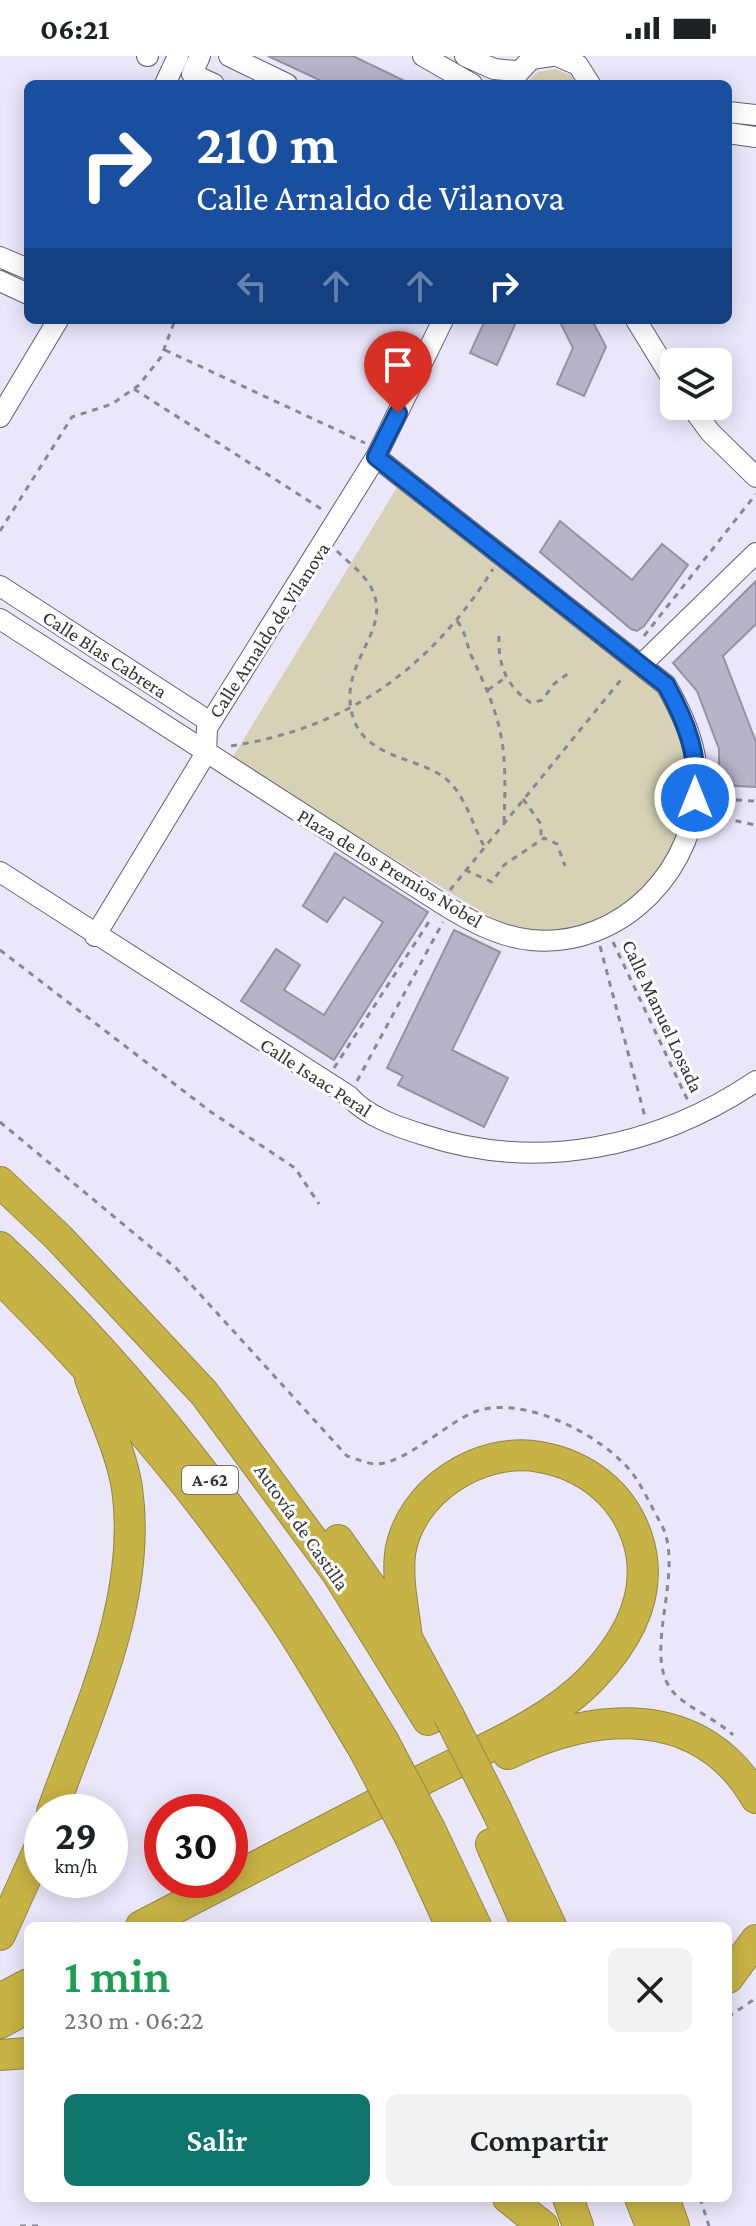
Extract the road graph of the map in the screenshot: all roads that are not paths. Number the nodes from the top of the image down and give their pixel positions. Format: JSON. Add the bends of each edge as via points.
{"nodes":[{"id":1,"x":229,"y":56,"type":"edge"},
{"id":2,"x":423,"y":56,"type":"edge"},
{"id":3,"x":465,"y":56,"type":"edge"},
{"id":4,"x":189,"y":58,"type":"edge"},
{"id":5,"x":533,"y":64,"type":"edge"},
{"id":6,"x":169,"y":80,"type":"edge"},
{"id":7,"x":205,"y":80,"type":"edge"},
{"id":8,"x":279,"y":80,"type":"edge"},
{"id":9,"x":465,"y":80,"type":"edge"},
{"id":10,"x":587,"y":80,"type":"edge"},
{"id":11,"x":732,"y":112,"type":"edge"},
{"id":12,"x":756,"y":115,"type":"edge"},
{"id":13,"x":732,"y":134,"type":"edge"},
{"id":14,"x":756,"y":137,"type":"edge"},
{"id":15,"x":0,"y":257,"type":"edge"},
{"id":16,"x":24,"y":267,"type":"edge"},
{"id":17,"x":0,"y":281,"type":"edge"},
{"id":18,"x":24,"y":292,"type":"edge"},
{"id":19,"x":56,"y":324,"type":"edge"},
{"id":20,"x":441,"y":324,"type":"edge"},
{"id":21,"x":638,"y":324,"type":"edge"},
{"id":22,"x":660,"y":359,"type":"edge"},
{"id":23,"x":0,"y":417,"type":"edge"},
{"id":24,"x":701,"y":420,"type":"edge"},
{"id":25,"x":378,"y":454,"type":"junction"},
{"id":26,"x":756,"y":477,"type":"edge"},
{"id":27,"x":756,"y":553,"type":"edge"},
{"id":28,"x":0,"y":586,"type":"edge"},
{"id":29,"x":0,"y":619,"type":"edge"},
{"id":30,"x":636,"y":660,"type":"junction"},
{"id":31,"x":208,"y":725,"type":"junction"},
{"id":32,"x":206,"y":753,"type":"junction"},
{"id":33,"x":0,"y":872,"type":"edge"},
{"id":34,"x":95,"y":936,"type":"junction"},
{"id":35,"x":756,"y":1081,"type":"edge"},
{"id":36,"x":0,"y":1182,"type":"edge"},
{"id":37,"x":58,"y":1237,"type":"junction"},
{"id":38,"x":0,"y":1247,"type":"edge"},
{"id":39,"x":0,"y":1278,"type":"edge"},
{"id":40,"x":88,"y":1372,"type":"junction"},
{"id":41,"x":407,"y":1638,"type":"junction"},
{"id":42,"x":438,"y":1717,"type":"junction"},
{"id":43,"x":374,"y":1745,"type":"junction"},
{"id":44,"x":58,"y":1794,"type":"edge"},
{"id":45,"x":756,"y":1798,"type":"edge"},
{"id":46,"x":487,"y":1812,"type":"junction"},
{"id":47,"x":420,"y":1834,"type":"junction"},
{"id":48,"x":24,"y":1882,"type":"edge"},
{"id":49,"x":149,"y":1922,"type":"edge"},
{"id":50,"x":192,"y":1922,"type":"edge"},
{"id":51,"x":450,"y":1922,"type":"edge"},
{"id":52,"x":474,"y":1922,"type":"edge"},
{"id":53,"x":526,"y":1922,"type":"edge"},
{"id":54,"x":549,"y":1922,"type":"edge"},
{"id":55,"x":0,"y":1935,"type":"edge"},
{"id":56,"x":756,"y":1940,"type":"edge"},
{"id":57,"x":732,"y":1973,"type":"edge"},
{"id":58,"x":24,"y":1986,"type":"edge"},
{"id":59,"x":0,"y":1999,"type":"edge"},
{"id":60,"x":24,"y":2010,"type":"edge"},
{"id":61,"x":0,"y":2023,"type":"edge"},
{"id":62,"x":24,"y":2053,"type":"edge"},
{"id":63,"x":0,"y":2055,"type":"edge"},
{"id":64,"x":513,"y":2202,"type":"edge"},
{"id":65,"x":569,"y":2202,"type":"edge"},
{"id":66,"x":591,"y":2202,"type":"edge"},
{"id":67,"x":642,"y":2202,"type":"edge"},
{"id":68,"x":665,"y":2202,"type":"edge"},
{"id":69,"x":543,"y":2226,"type":"edge"},
{"id":70,"x":578,"y":2226,"type":"edge"},
{"id":71,"x":600,"y":2226,"type":"edge"},
{"id":72,"x":651,"y":2226,"type":"edge"},
{"id":73,"x":674,"y":2226,"type":"edge"}],
"edges":[{"from":1,"to":8,"type":"street"},
{"from":2,"to":9,"type":"street"},
{"from":3,"to":5,"type":"street","via":[[494,69]]},
{"from":4,"to":6,"type":"street"},
{"from":4,"to":7,"type":"street","via":[[192,74]]},
{"from":5,"to":10,"type":"street","via":[[578,65]]},
{"from":11,"to":12,"type":"street"},
{"from":13,"to":14,"type":"street"},
{"from":15,"to":16,"type":"street"},
{"from":17,"to":18,"type":"street"},
{"from":19,"to":23,"type":"street"},
{"from":20,"to":25,"type":"street","name":"Calle Arnaldo de Vilanova"},
{"from":21,"to":22,"type":"street"},
{"from":24,"to":26,"type":"street"},
{"from":25,"to":30,"type":"street","name":"Plaza de los Premios Nobel"},
{"from":25,"to":31,"type":"street","name":"Calle Arnaldo de Vilanova"},
{"from":27,"to":30,"type":"street"},
{"from":28,"to":31,"type":"street","name":"Calle Blas Cabrera"},
{"from":29,"to":32,"type":"street","name":"Calle Blas Cabrera"},
{"from":30,"to":32,"type":"street","name":"Plaza de los Premios Nobel","via":[[666,685],[684,716],[697,777],[694,805],[683,842],[657,890],[639,908],[601,929],[533,941],[510,937],[446,906]]},
{"from":31,"to":32,"type":"street","name":"Calle Arnaldo de Vilanova"},
{"from":32,"to":34,"type":"street","name":"Calle Arnaldo de Vilanova"},
{"from":33,"to":34,"type":"street","name":"Calle Isaac Peral"},
{"from":34,"to":35,"type":"street","name":"Calle Isaac Peral","via":[[359,1107],[402,1128],[455,1144],[509,1153],[580,1151],[649,1135],[695,1117]]},
{"from":36,"to":37,"type":"highway","name":"Autovía de Castilla","number":"A-62"},
{"from":37,"to":41,"type":"highway","via":[[183,1348],[281,1462]]},
{"from":37,"to":42,"type":"highway","name":"Autovía de Castilla","number":"A-62","via":[[204,1393],[290,1505]]},
{"from":38,"to":43,"type":"highway","number":"A-62","via":[[80,1325],[166,1424],[293,1595]]},
{"from":39,"to":40,"type":"highway"},
{"from":40,"to":43,"type":"highway","via":[[111,1392],[195,1496]]},
{"from":40,"to":44,"type":"highway","via":[[126,1486],[128,1552],[117,1622]]},
{"from":41,"to":42,"type":"highway"},
{"from":41,"to":49,"type":"highway","via":[[400,1552],[420,1509],[454,1474],[504,1456],[540,1457],[586,1473],[624,1507],[645,1567],[643,1590],[620,1645],[590,1681],[478,1752]]},
{"from":42,"to":46,"type":"highway","name":"Autovía de Castilla","number":"A-62"},
{"from":43,"to":47,"type":"highway","number":"A-62","bridge":true},
{"from":45,"to":50,"type":"highway","via":[[726,1759],[681,1731],[591,1726],[523,1746]]},
{"from":46,"to":53,"type":"highway","name":"Autovía de Castilla","number":"A-62"},
{"from":46,"to":54,"type":"highway"},
{"from":47,"to":51,"type":"highway"},
{"from":47,"to":52,"type":"highway","number":"A-62"},
{"from":48,"to":55,"type":"highway"},
{"from":56,"to":57,"type":"highway"},
{"from":58,"to":59,"type":"highway"},
{"from":60,"to":61,"type":"highway"},
{"from":62,"to":63,"type":"highway"},
{"from":64,"to":69,"type":"highway"},
{"from":65,"to":70,"type":"highway"},
{"from":66,"to":71,"type":"highway"},
{"from":67,"to":72,"type":"highway"},
{"from":68,"to":73,"type":"highway"}]}
